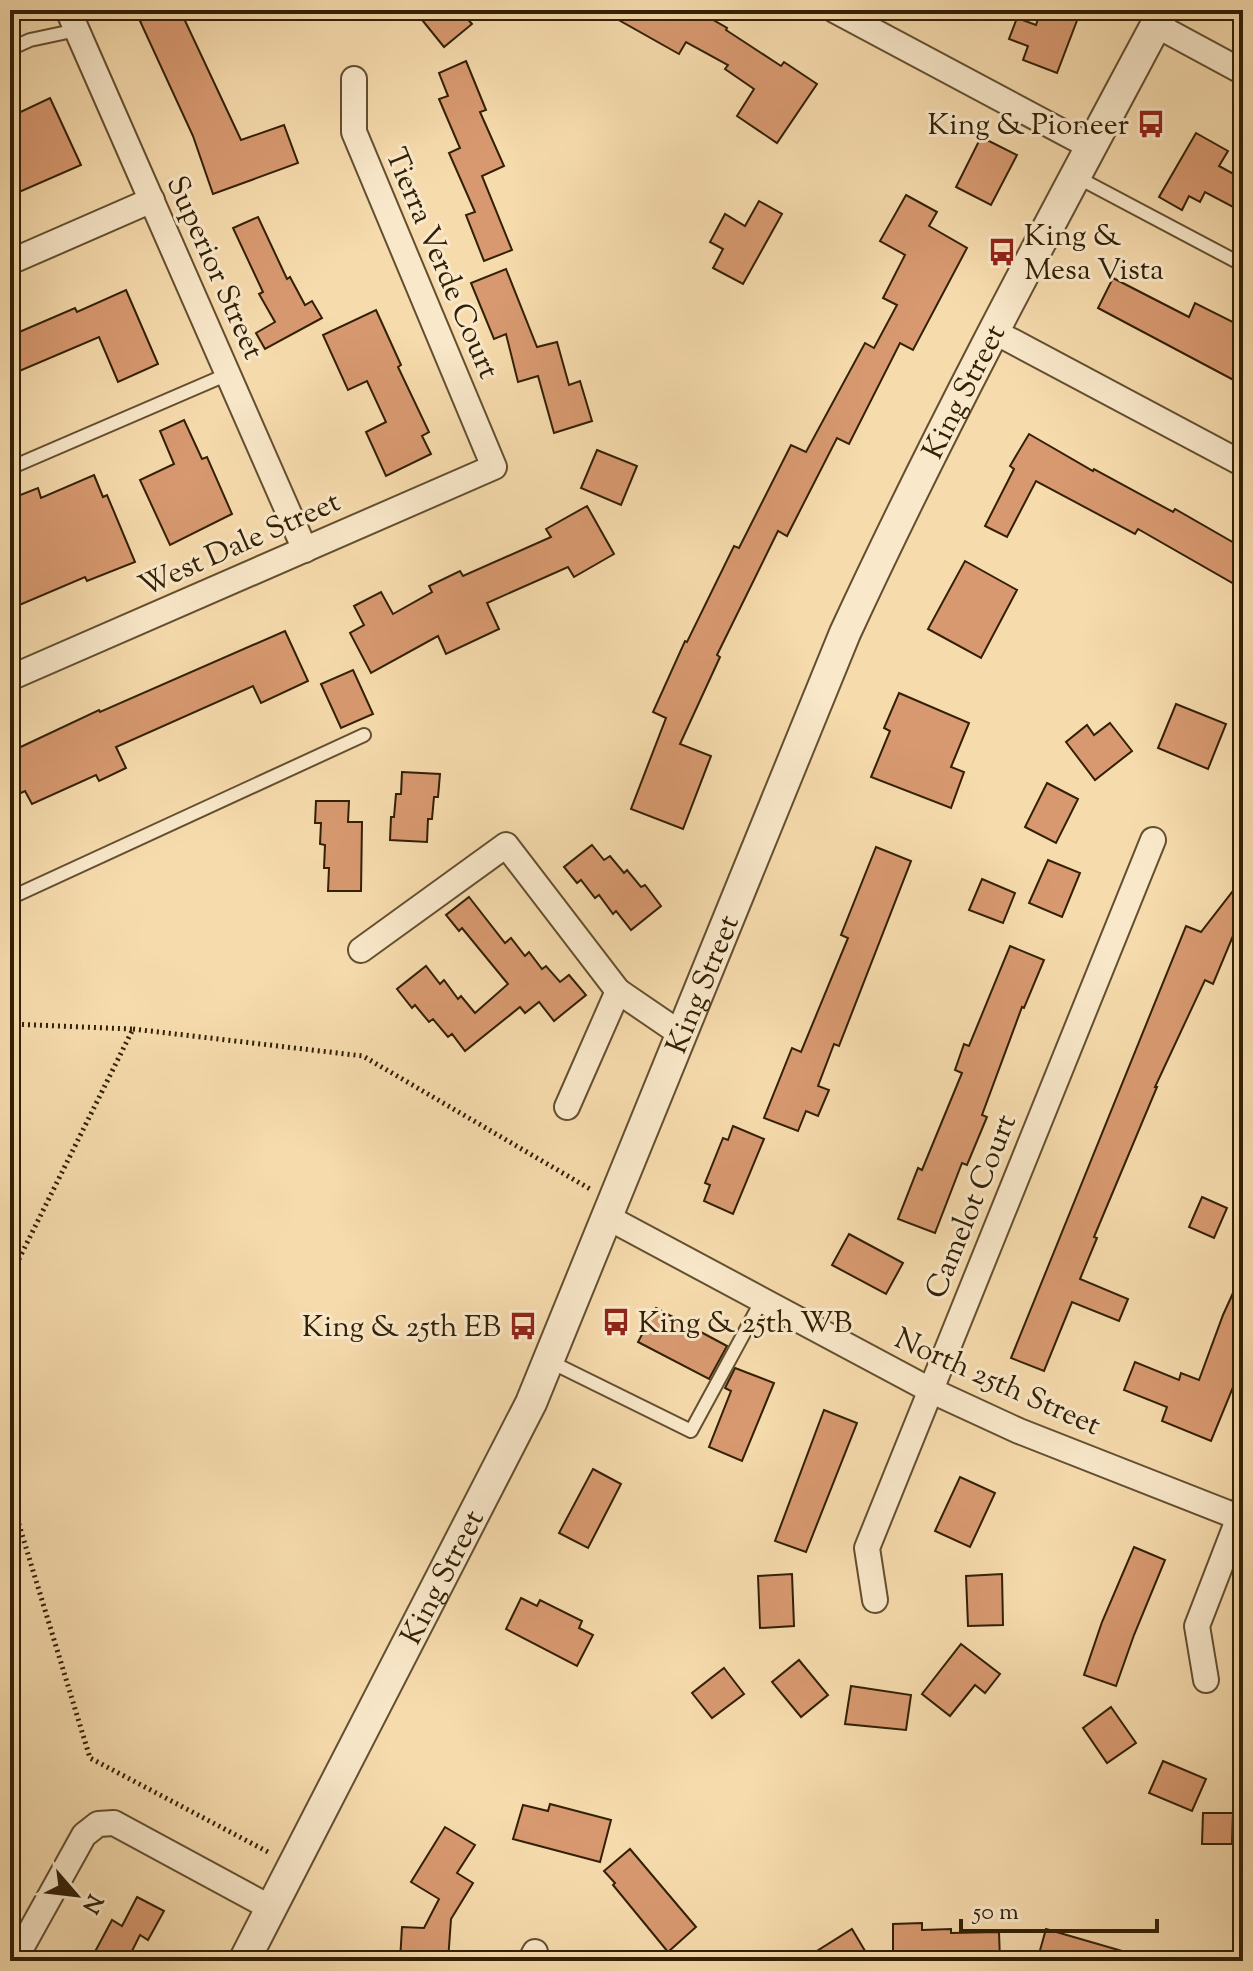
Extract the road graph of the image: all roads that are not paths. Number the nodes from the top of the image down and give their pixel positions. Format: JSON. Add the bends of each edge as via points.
{"nodes":[{"id":1,"x":834,"y":10,"type":"edge"},
{"id":2,"x":1160,"y":18,"type":"edge"},
{"id":3,"x":73,"y":20,"type":"edge"},
{"id":4,"x":10,"y":49,"type":"edge"},
{"id":5,"x":1243,"y":72,"type":"edge"},
{"id":6,"x":354,"y":79,"type":"dead end"},
{"id":7,"x":1091,"y":147,"type":"junction"},
{"id":8,"x":1075,"y":176,"type":"junction"},
{"id":9,"x":152,"y":200,"type":"junction"},
{"id":10,"x":10,"y":262,"type":"edge"},
{"id":11,"x":1243,"y":265,"type":"edge"},
{"id":12,"x":995,"y":332,"type":"junction"},
{"id":13,"x":228,"y":374,"type":"junction"},
{"id":14,"x":1243,"y":464,"type":"edge"},
{"id":15,"x":494,"y":467,"type":"joint"},
{"id":16,"x":10,"y":468,"type":"edge"},
{"id":17,"x":305,"y":550,"type":"junction"},
{"id":18,"x":10,"y":678,"type":"edge"},
{"id":19,"x":364,"y":735,"type":"dead end"},
{"id":20,"x":1153,"y":840,"type":"dead end"},
{"id":21,"x":10,"y":898,"type":"edge"},
{"id":22,"x":361,"y":950,"type":"dead end"},
{"id":23,"x":618,"y":991,"type":"junction"},
{"id":24,"x":681,"y":1034,"type":"junction"},
{"id":25,"x":567,"y":1107,"type":"dead end"},
{"id":26,"x":610,"y":1210,"type":"junction"},
{"id":27,"x":762,"y":1300,"type":"junction"},
{"id":28,"x":549,"y":1361,"type":"junction"},
{"id":29,"x":930,"y":1390,"type":"junction"},
{"id":30,"x":1242,"y":1515,"type":"edge"},
{"id":31,"x":875,"y":1600,"type":"dead end"},
{"id":32,"x":1206,"y":1680,"type":"dead end"},
{"id":33,"x":271,"y":1908,"type":"junction"},
{"id":34,"x":14,"y":1961,"type":"edge"},
{"id":35,"x":244,"y":1961,"type":"edge"}],
"edges":[{"from":1,"to":7,"type":"street"},
{"from":2,"to":5,"type":"street"},
{"from":2,"to":7,"type":"street","name":"King Street"},
{"from":3,"to":4,"type":"lane"},
{"from":3,"to":9,"type":"street","name":"Superior Street"},
{"from":6,"to":15,"type":"street","name":"Tierra Verde Court","via":[[354,132]]},
{"from":7,"to":8,"type":"street","name":"King Street"},
{"from":8,"to":11,"type":"lane"},
{"from":8,"to":12,"type":"street","name":"King Street"},
{"from":9,"to":10,"type":"street"},
{"from":9,"to":13,"type":"street","name":"Superior Street"},
{"from":12,"to":14,"type":"street"},
{"from":12,"to":24,"type":"street","name":"King Street","via":[[845,633]]},
{"from":13,"to":16,"type":"lane"},
{"from":13,"to":17,"type":"street","name":"Superior Street"},
{"from":15,"to":17,"type":"street","name":"West Dale Street"},
{"from":17,"to":18,"type":"street","name":"West Dale Street"},
{"from":19,"to":21,"type":"lane"},
{"from":20,"to":29,"type":"street","name":"Camelot Court"},
{"from":22,"to":23,"type":"street","via":[[506,845]]},
{"from":23,"to":24,"type":"street"},
{"from":23,"to":25,"type":"street"},
{"from":24,"to":26,"type":"street","name":"King Street"},
{"from":26,"to":27,"type":"street","name":"North 25th Street"},
{"from":26,"to":28,"type":"street","name":"King Street"},
{"from":27,"to":28,"type":"lane","via":[[691,1431]]},
{"from":27,"to":29,"type":"street","name":"North 25th Street"},
{"from":28,"to":33,"type":"street","name":"King Street"},
{"from":29,"to":30,"type":"street","name":"North 25th Street","via":[[1019,1431]]},
{"from":29,"to":31,"type":"street","name":"Camelot Court","via":[[867,1548]]},
{"from":30,"to":32,"type":"street","via":[[1197,1626]]},
{"from":33,"to":34,"type":"street","via":[[114,1823],[98,1824],[84,1835]]},
{"from":33,"to":35,"type":"street","name":"King Street"}]}
